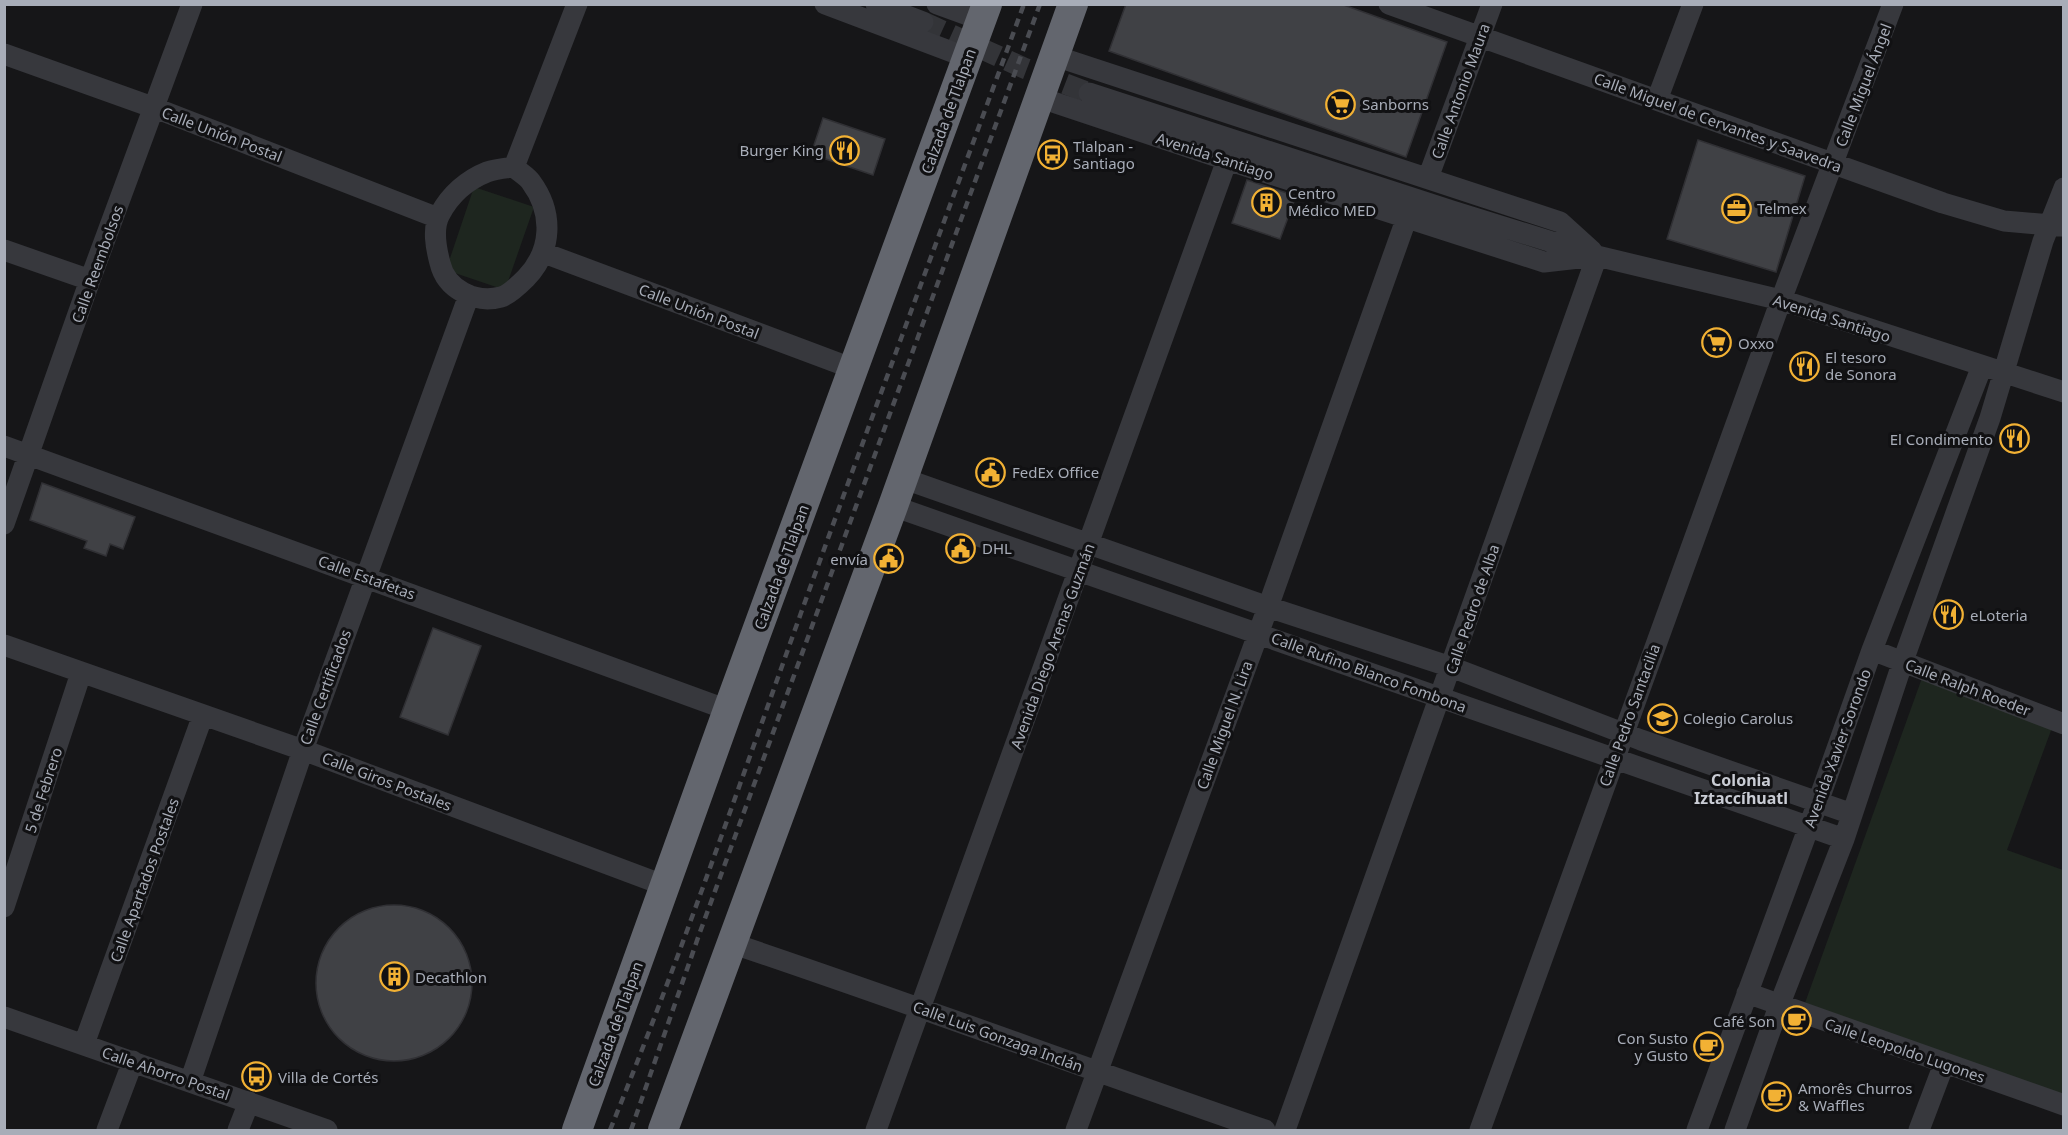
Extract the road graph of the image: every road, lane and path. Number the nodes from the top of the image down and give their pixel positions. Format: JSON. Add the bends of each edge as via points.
{"nodes":[{"id":1,"x":192,"y":4,"type":"edge"},
{"id":2,"x":577,"y":4,"type":"edge"},
{"id":3,"x":825,"y":4,"type":"edge"},
{"id":4,"x":876,"y":4,"type":"edge"},
{"id":5,"x":938,"y":4,"type":"edge"},
{"id":6,"x":1073,"y":4,"type":"edge"},
{"id":7,"x":1389,"y":4,"type":"edge"},
{"id":8,"x":1492,"y":4,"type":"edge"},
{"id":9,"x":1693,"y":4,"type":"edge"},
{"id":10,"x":1893,"y":4,"type":"edge"},
{"id":11,"x":984,"y":12,"type":"edge"},
{"id":12,"x":923,"y":22,"type":"tunnel mouth"},
{"id":13,"x":1480,"y":36,"type":"junction"},
{"id":14,"x":4,"y":54,"type":"edge"},
{"id":15,"x":1054,"y":56,"type":"junction"},
{"id":16,"x":968,"y":58,"type":"junction"},
{"id":17,"x":1089,"y":93,"type":"tunnel mouth"},
{"id":18,"x":1041,"y":98,"type":"junction"},
{"id":19,"x":1658,"y":100,"type":"junction"},
{"id":20,"x":155,"y":108,"type":"junction"},
{"id":21,"x":1227,"y":160,"type":"junction"},
{"id":22,"x":1833,"y":164,"type":"junction"},
{"id":23,"x":514,"y":167,"type":"junction"},
{"id":24,"x":1428,"y":178,"type":"junction"},
{"id":25,"x":2064,"y":188,"type":"edge"},
{"id":26,"x":1407,"y":217,"type":"junction"},
{"id":27,"x":438,"y":218,"type":"junction"},
{"id":28,"x":2056,"y":226,"type":"edge"},
{"id":29,"x":4,"y":250,"type":"edge"},
{"id":30,"x":544,"y":253,"type":"junction"},
{"id":31,"x":1597,"y":256,"type":"junction"},
{"id":32,"x":90,"y":280,"type":"junction"},
{"id":33,"x":469,"y":296,"type":"junction"},
{"id":34,"x":1781,"y":300,"type":"junction"},
{"id":35,"x":1982,"y":366,"type":"junction"},
{"id":36,"x":854,"y":369,"type":"junction"},
{"id":37,"x":2003,"y":373,"type":"junction"},
{"id":38,"x":2064,"y":392,"type":"edge"},
{"id":39,"x":4,"y":446,"type":"edge"},
{"id":40,"x":28,"y":454,"type":"junction"},
{"id":41,"x":898,"y":492,"type":"junction"},
{"id":42,"x":4,"y":524,"type":"edge"},
{"id":43,"x":1089,"y":543,"type":"junction"},
{"id":44,"x":1079,"y":571,"type":"junction"},
{"id":45,"x":365,"y":576,"type":"junction"},
{"id":46,"x":1268,"y":607,"type":"junction"},
{"id":47,"x":1258,"y":632,"type":"junction"},
{"id":48,"x":4,"y":645,"type":"edge"},
{"id":49,"x":1872,"y":650,"type":"junction"},
{"id":50,"x":1903,"y":661,"type":"junction"},
{"id":51,"x":1451,"y":667,"type":"junction"},
{"id":52,"x":81,"y":673,"type":"junction"},
{"id":53,"x":1441,"y":698,"type":"junction"},
{"id":54,"x":728,"y":710,"type":"junction"},
{"id":55,"x":203,"y":715,"type":"junction"},
{"id":56,"x":2064,"y":724,"type":"edge"},
{"id":57,"x":1622,"y":733,"type":"junction"},
{"id":58,"x":303,"y":750,"type":"junction"},
{"id":59,"x":1613,"y":758,"type":"junction"},
{"id":60,"x":1818,"y":802,"type":"junction"},
{"id":61,"x":1852,"y":814,"type":"junction"},
{"id":62,"x":1809,"y":827,"type":"junction"},
{"id":63,"x":1844,"y":839,"type":"junction"},
{"id":64,"x":666,"y":886,"type":"junction"},
{"id":65,"x":4,"y":908,"type":"edge"},
{"id":66,"x":731,"y":942,"type":"junction"},
{"id":67,"x":1747,"y":993,"type":"junction"},
{"id":68,"x":1779,"y":1006,"type":"junction"},
{"id":69,"x":921,"y":1007,"type":"junction"},
{"id":70,"x":4,"y":1017,"type":"edge"},
{"id":71,"x":84,"y":1044,"type":"junction"},
{"id":72,"x":133,"y":1061,"type":"junction"},
{"id":73,"x":1944,"y":1064,"type":"junction"},
{"id":74,"x":1097,"y":1072,"type":"junction"},
{"id":75,"x":190,"y":1082,"type":"junction"},
{"id":76,"x":249,"y":1102,"type":"junction"},
{"id":77,"x":2064,"y":1106,"type":"edge"},
{"id":78,"x":106,"y":1131,"type":"edge"},
{"id":79,"x":238,"y":1131,"type":"edge"},
{"id":80,"x":327,"y":1131,"type":"edge"},
{"id":81,"x":577,"y":1131,"type":"edge"},
{"id":82,"x":663,"y":1131,"type":"edge"},
{"id":83,"x":876,"y":1131,"type":"edge"},
{"id":84,"x":1076,"y":1131,"type":"edge"},
{"id":85,"x":1265,"y":1131,"type":"edge"},
{"id":86,"x":1285,"y":1131,"type":"edge"},
{"id":87,"x":1480,"y":1131,"type":"edge"},
{"id":88,"x":1697,"y":1131,"type":"edge"},
{"id":89,"x":1735,"y":1131,"type":"edge"},
{"id":90,"x":1919,"y":1131,"type":"edge"}],
"edges":[{"from":1,"to":20,"type":"street","name":"Calle Reembolsos"},
{"from":2,"to":23,"type":"street"},
{"from":3,"to":16,"type":"street"},
{"from":4,"to":12,"type":"street"},
{"from":5,"to":11,"type":"street"},
{"from":6,"to":15,"type":"highway"},
{"from":7,"to":13,"type":"street","name":"Calle Miguel de Cervantes y Saavedra"},
{"from":8,"to":13,"type":"street","name":"Calle Antonio Maura"},
{"from":9,"to":19,"type":"street"},
{"from":10,"to":22,"type":"street","name":"Calle Miguel Ángel"},
{"from":11,"to":16,"type":"highway","name":"Calzada de Tlalpan"},
{"from":13,"to":19,"type":"street","name":"Calle Miguel de Cervantes y Saavedra"},
{"from":13,"to":24,"type":"street","name":"Calle Antonio Maura"},
{"from":14,"to":20,"type":"street","name":"Calle Unión Postal"},
{"from":15,"to":18,"type":"highway"},
{"from":15,"to":24,"type":"street","name":"Avenida Santiago"},
{"from":16,"to":36,"type":"highway","name":"Calzada de Tlalpan"},
{"from":17,"to":31,"type":"street","name":"Avenida Santiago"},
{"from":18,"to":21,"type":"street","name":"Avenida Santiago"},
{"from":18,"to":41,"type":"highway"},
{"from":19,"to":22,"type":"street","name":"Calle Miguel de Cervantes y Saavedra"},
{"from":20,"to":27,"type":"street","name":"Calle Unión Postal"},
{"from":20,"to":32,"type":"street","name":"Calle Reembolsos"},
{"from":21,"to":26,"type":"street","name":"Avenida Santiago"},
{"from":21,"to":43,"type":"street","name":"Avenida Diego Arenas Guzmán"},
{"from":22,"to":28,"type":"street","name":"Calle Miguel de Cervantes y Saavedra","via":[[2004,221]]},
{"from":22,"to":34,"type":"street","name":"Calle Miguel Ángel"},
{"from":23,"to":27,"type":"street","via":[[488,171],[464,186],[448,198]]},
{"from":23,"to":30,"type":"street","via":[[531,182],[541,203],[548,226]]},
{"from":24,"to":31,"type":"street","name":"Avenida Santiago","via":[[1560,222]]},
{"from":25,"to":28,"type":"street"},
{"from":26,"to":31,"type":"street","name":"Avenida Santiago","via":[[1544,262]]},
{"from":26,"to":46,"type":"street","name":"Calle Miguel N. Lira"},
{"from":27,"to":33,"type":"street","via":[[436,246],[442,273]]},
{"from":28,"to":37,"type":"street"},
{"from":29,"to":32,"type":"street"},
{"from":30,"to":33,"type":"street","via":[[523,282],[503,297]]},
{"from":30,"to":36,"type":"street","name":"Calle Unión Postal"},
{"from":31,"to":34,"type":"street","name":"Avenida Santiago"},
{"from":31,"to":51,"type":"street","name":"Calle Pedro de Alba"},
{"from":32,"to":40,"type":"street","name":"Calle Reembolsos"},
{"from":33,"to":45,"type":"street","name":"Calle Certificados"},
{"from":34,"to":35,"type":"street","name":"Avenida Santiago"},
{"from":34,"to":57,"type":"street","name":"Calle Pedro Santacilia"},
{"from":35,"to":37,"type":"street","name":"Avenida Santiago"},
{"from":35,"to":49,"type":"street","name":"Avenida Xavier Sorondo"},
{"from":36,"to":54,"type":"highway","name":"Calzada de Tlalpan"},
{"from":37,"to":38,"type":"street","name":"Avenida Santiago"},
{"from":37,"to":50,"type":"street"},
{"from":39,"to":40,"type":"street","name":"Calle Estafetas"},
{"from":40,"to":42,"type":"street","name":"Calle Reembolsos"},
{"from":40,"to":45,"type":"street","name":"Calle Estafetas"},
{"from":41,"to":43,"type":"street","name":"Calle Rufino Blanco Fombona"},
{"from":41,"to":44,"type":"street","name":"Calle Rufino Blanco Fombona"},
{"from":41,"to":66,"type":"highway"},
{"from":43,"to":44,"type":"street","name":"Avenida Diego Arenas Guzmán"},
{"from":43,"to":46,"type":"street","name":"Calle Rufino Blanco Fombona"},
{"from":44,"to":47,"type":"street","name":"Calle Rufino Blanco Fombona"},
{"from":44,"to":69,"type":"street","name":"Avenida Diego Arenas Guzmán"},
{"from":45,"to":54,"type":"street","name":"Calle Estafetas"},
{"from":45,"to":58,"type":"street","name":"Calle Certificados"},
{"from":46,"to":47,"type":"street","name":"Calle Miguel N. Lira"},
{"from":46,"to":51,"type":"street","name":"Calle Rufino Blanco Fombona"},
{"from":47,"to":53,"type":"street","name":"Calle Rufino Blanco Fombona"},
{"from":47,"to":74,"type":"street","name":"Calle Miguel N. Lira"},
{"from":48,"to":52,"type":"street","name":"Calle Giros Postales"},
{"from":49,"to":50,"type":"street","name":"Calle Ralph Roeder"},
{"from":49,"to":60,"type":"street","name":"Avenida Xavier Sorondo"},
{"from":50,"to":56,"type":"street","name":"Calle Ralph Roeder"},
{"from":50,"to":61,"type":"street"},
{"from":51,"to":53,"type":"street","name":"Calle Pedro de Alba"},
{"from":51,"to":57,"type":"street","name":"Calle Rufino Blanco Fombona"},
{"from":52,"to":55,"type":"street","name":"Calle Giros Postales"},
{"from":52,"to":65,"type":"street","name":"5 de Febrero"},
{"from":53,"to":59,"type":"street","name":"Calle Rufino Blanco Fombona"},
{"from":53,"to":86,"type":"street","name":"Calle Pedro de Alba"},
{"from":54,"to":64,"type":"highway","name":"Calzada de Tlalpan"},
{"from":55,"to":58,"type":"street","name":"Calle Giros Postales"},
{"from":55,"to":71,"type":"street","name":"Calle Apartados Postales"},
{"from":57,"to":59,"type":"street","name":"Calle Pedro Santacilia"},
{"from":57,"to":60,"type":"street","name":"Calle Rufino Blanco Fombona"},
{"from":58,"to":64,"type":"street","name":"Calle Giros Postales"},
{"from":58,"to":75,"type":"street","name":"Calle Certificados"},
{"from":59,"to":62,"type":"street","name":"Calle Rufino Blanco Fombona"},
{"from":59,"to":87,"type":"street","name":"Calle Pedro Santacilia"},
{"from":60,"to":61,"type":"street","name":"Calle Rufino Blanco Fombona"},
{"from":60,"to":62,"type":"street","name":"Avenida Xavier Sorondo"},
{"from":61,"to":63,"type":"street"},
{"from":62,"to":63,"type":"street","name":"Calle Rufino Blanco Fombona"},
{"from":62,"to":67,"type":"street","name":"Avenida Xavier Sorondo"},
{"from":63,"to":68,"type":"street"},
{"from":64,"to":81,"type":"highway","name":"Calzada de Tlalpan"},
{"from":66,"to":69,"type":"street","name":"Calle Luis Gonzaga Inclán"},
{"from":66,"to":82,"type":"highway"},
{"from":67,"to":68,"type":"street","name":"Calle Leopoldo Lugones"},
{"from":67,"to":88,"type":"street","name":"Avenida Xavier Sorondo"},
{"from":68,"to":73,"type":"street","name":"Calle Leopoldo Lugones"},
{"from":68,"to":89,"type":"street"},
{"from":69,"to":74,"type":"street","name":"Calle Luis Gonzaga Inclán"},
{"from":69,"to":83,"type":"street","name":"Avenida Diego Arenas Guzmán"},
{"from":70,"to":71,"type":"street","name":"Calle Ahorro Postal"},
{"from":71,"to":72,"type":"street","name":"Calle Ahorro Postal"},
{"from":72,"to":75,"type":"street","name":"Calle Ahorro Postal"},
{"from":72,"to":78,"type":"street"},
{"from":73,"to":77,"type":"street","name":"Calle Leopoldo Lugones"},
{"from":73,"to":90,"type":"street"},
{"from":74,"to":84,"type":"street","name":"Calle Miguel N. Lira"},
{"from":74,"to":85,"type":"street","name":"Calle Luis Gonzaga Inclán"},
{"from":75,"to":76,"type":"street","name":"Calle Ahorro Postal"},
{"from":76,"to":79,"type":"street"},
{"from":76,"to":80,"type":"street","name":"Calle Ahorro Postal"}]}
